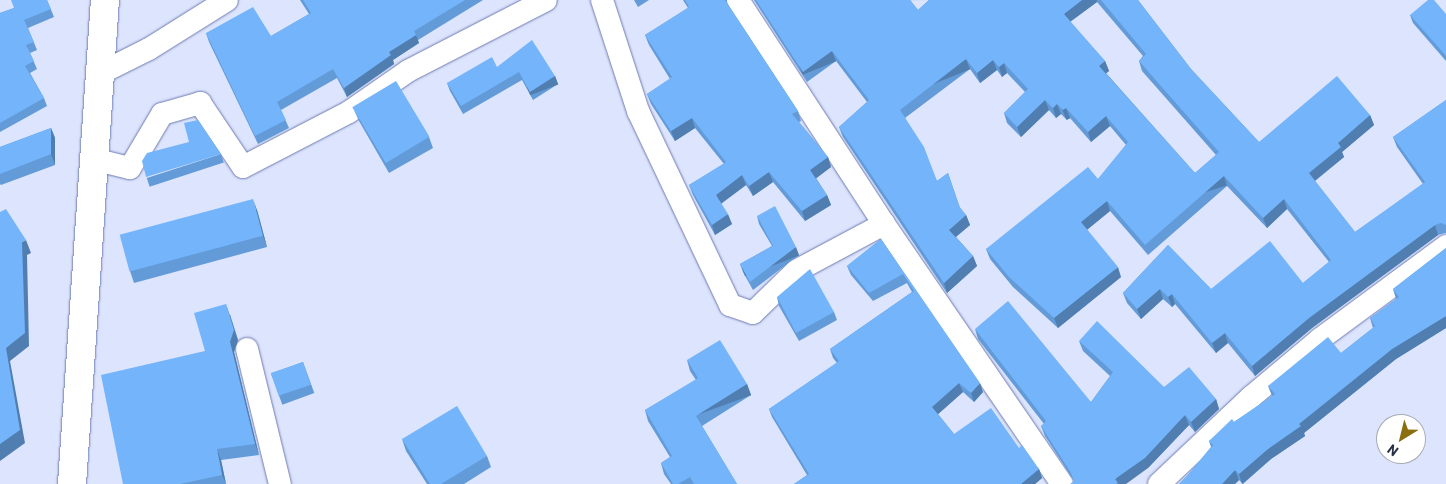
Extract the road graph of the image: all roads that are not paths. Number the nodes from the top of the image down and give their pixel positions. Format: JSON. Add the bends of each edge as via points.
{"nodes":[{"id":1,"x":106,"y":0,"type":"edge"},
{"id":2,"x":227,"y":0,"type":"edge"},
{"id":3,"x":546,"y":0,"type":"edge"},
{"id":4,"x":602,"y":0,"type":"edge"},
{"id":5,"x":738,"y":0,"type":"edge"},
{"id":6,"x":103,"y":72,"type":"junction"},
{"id":7,"x":93,"y":159,"type":"junction"},
{"id":8,"x":884,"y":224,"type":"junction"},
{"id":9,"x":1446,"y":246,"type":"edge"},
{"id":10,"x":246,"y":349,"type":"dead end"},
{"id":11,"x":72,"y":484,"type":"edge"},
{"id":12,"x":280,"y":484,"type":"edge"},
{"id":13,"x":1062,"y":484,"type":"edge"},
{"id":14,"x":1159,"y":484,"type":"edge"}],
"edges":[{"from":1,"to":6,"type":"main road"},
{"from":2,"to":6,"type":"street","via":[[149,49]]},
{"from":3,"to":7,"type":"street","via":[[408,71],[349,112],[243,166],[200,103],[162,114],[130,168]]},
{"from":4,"to":8,"type":"street","via":[[638,111],[730,305],[753,312],[796,271]]},
{"from":5,"to":8,"type":"street"},
{"from":6,"to":7,"type":"main road"},
{"from":7,"to":11,"type":"main road"},
{"from":8,"to":13,"type":"street"},
{"from":9,"to":14,"type":"street","via":[[1320,339]]},
{"from":10,"to":12,"type":"street"}]}
